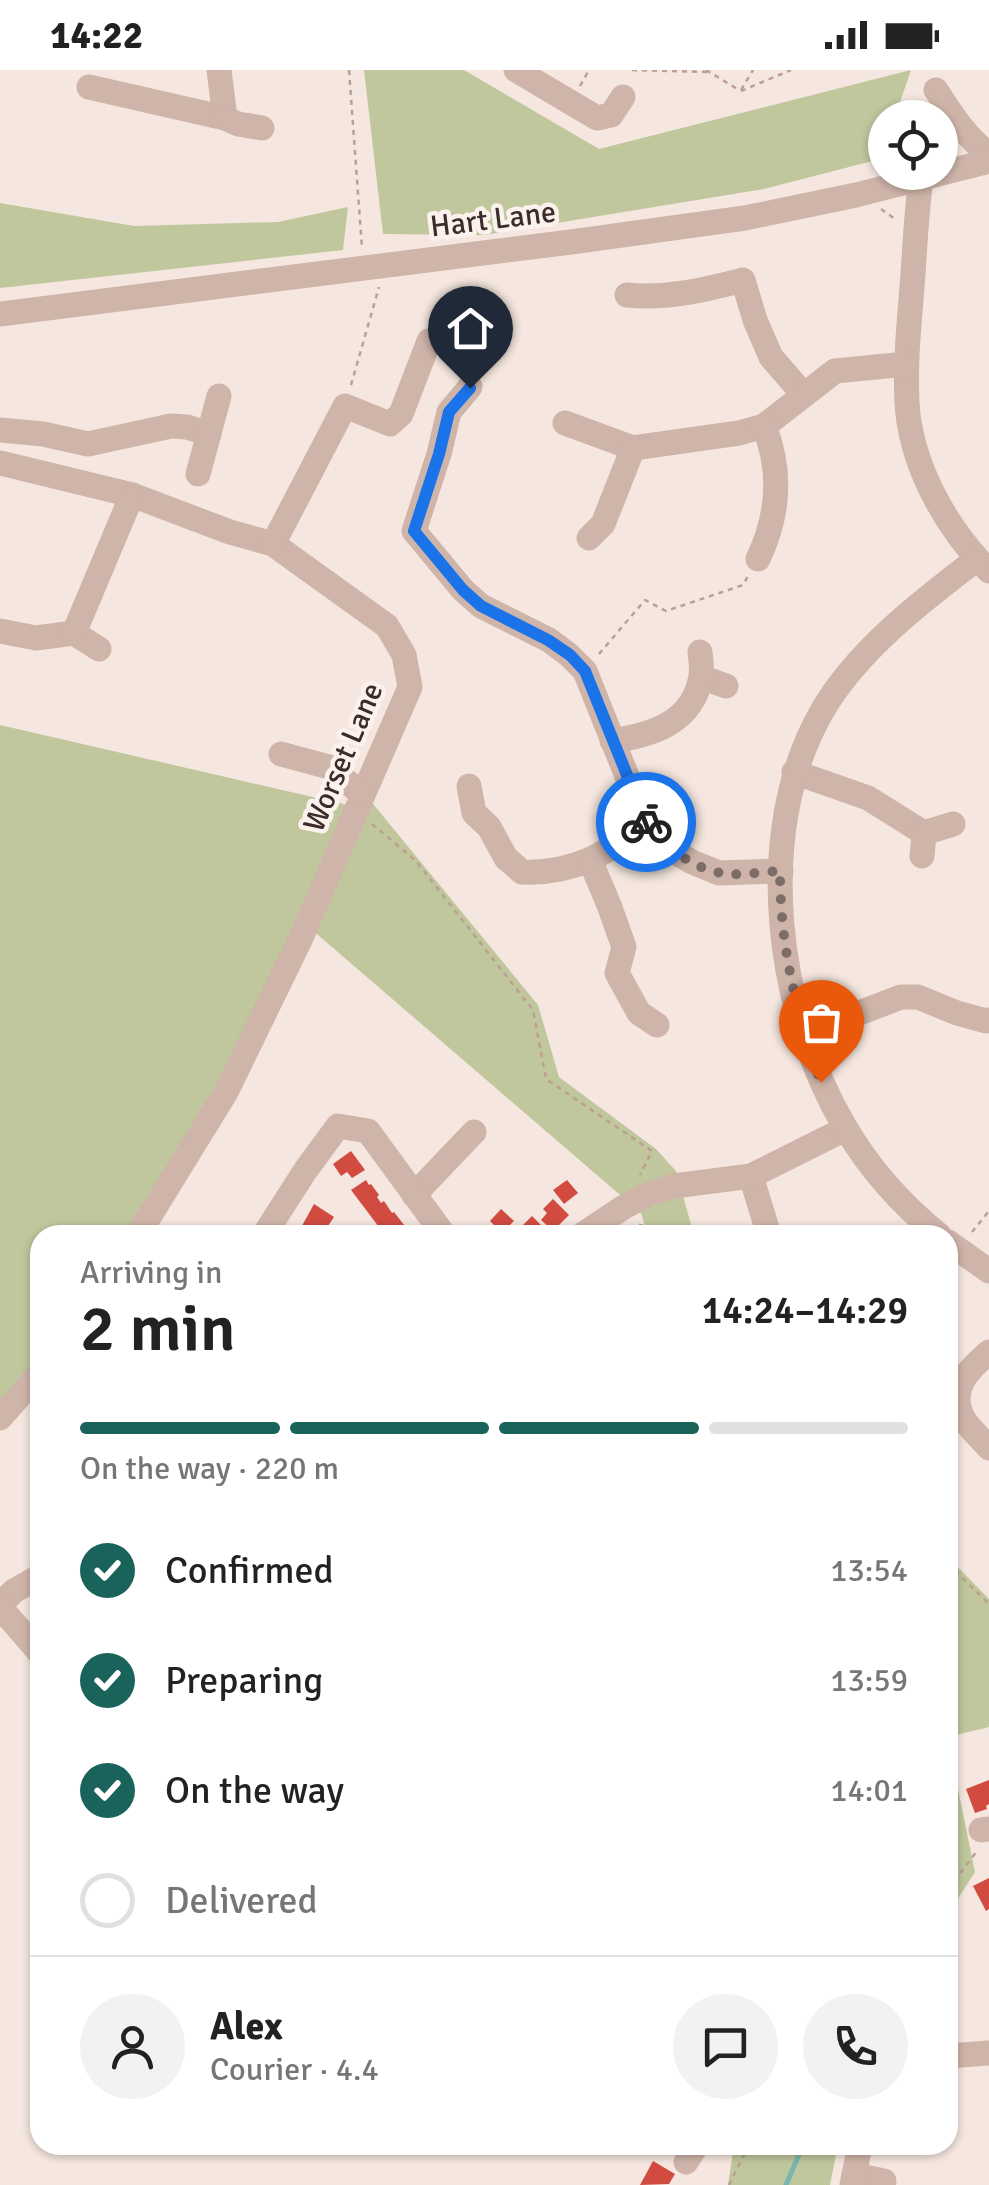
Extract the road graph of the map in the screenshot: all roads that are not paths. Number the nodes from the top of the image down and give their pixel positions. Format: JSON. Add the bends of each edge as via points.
{"nodes":[{"id":1,"x":218,"y":70,"type":"edge"},
{"id":2,"x":516,"y":70,"type":"edge"},
{"id":3,"x":938,"y":80,"type":"edge"},
{"id":4,"x":121,"y":82,"type":"edge"},
{"id":5,"x":89,"y":87,"type":"dead end"},
{"id":6,"x":623,"y":97,"type":"dead end"},
{"id":7,"x":225,"y":118,"type":"junction"},
{"id":8,"x":262,"y":128,"type":"dead end"},
{"id":9,"x":989,"y":158,"type":"edge"},
{"id":10,"x":958,"y":166,"type":"edge"},
{"id":11,"x":872,"y":190,"type":"edge"},
{"id":12,"x":921,"y":190,"type":"edge"},
{"id":13,"x":627,"y":294,"type":"dead end"},
{"id":14,"x":0,"y":314,"type":"edge"},
{"id":15,"x":429,"y":341,"type":"dead end"},
{"id":16,"x":906,"y":364,"type":"junction"},
{"id":17,"x":470,"y":388,"type":"dead end"},
{"id":18,"x":804,"y":394,"type":"junction"},
{"id":19,"x":219,"y":396,"type":"dead end"},
{"id":20,"x":565,"y":423,"type":"dead end"},
{"id":21,"x":764,"y":426,"type":"junction"},
{"id":22,"x":0,"y":430,"type":"edge"},
{"id":23,"x":209,"y":434,"type":"junction"},
{"id":24,"x":78,"y":443,"type":"junction"},
{"id":25,"x":634,"y":448,"type":"junction"},
{"id":26,"x":0,"y":463,"type":"edge"},
{"id":27,"x":198,"y":474,"type":"dead end"},
{"id":28,"x":70,"y":480,"type":"junction"},
{"id":29,"x":132,"y":495,"type":"junction"},
{"id":30,"x":589,"y":538,"type":"dead end"},
{"id":31,"x":273,"y":544,"type":"junction"},
{"id":32,"x":758,"y":559,"type":"road end"},
{"id":33,"x":983,"y":565,"type":"edge"},
{"id":34,"x":0,"y":631,"type":"edge"},
{"id":35,"x":74,"y":632,"type":"junction"},
{"id":36,"x":99,"y":649,"type":"dead end"},
{"id":37,"x":726,"y":686,"type":"dead end"},
{"id":38,"x":612,"y":741,"type":"junction"},
{"id":39,"x":280,"y":754,"type":"dead end"},
{"id":40,"x":794,"y":772,"type":"junction"},
{"id":41,"x":470,"y":786,"type":"dead end"},
{"id":42,"x":359,"y":802,"type":"junction"},
{"id":43,"x":646,"y":824,"type":"junction"},
{"id":44,"x":953,"y":824,"type":"dead end"},
{"id":45,"x":590,"y":860,"type":"junction"},
{"id":46,"x":780,"y":871,"type":"junction"},
{"id":47,"x":641,"y":1021,"type":"dead end"},
{"id":48,"x":988,"y":1024,"type":"edge"},
{"id":49,"x":804,"y":1034,"type":"junction"},
{"id":50,"x":845,"y":1129,"type":"junction"},
{"id":51,"x":474,"y":1132,"type":"dead end"},
{"id":52,"x":751,"y":1176,"type":"junction"},
{"id":53,"x":414,"y":1194,"type":"junction"},
{"id":54,"x":144,"y":1225,"type":"edge"},
{"id":55,"x":270,"y":1225,"type":"edge"},
{"id":56,"x":437,"y":1225,"type":"edge"},
{"id":57,"x":597,"y":1225,"type":"edge"},
{"id":58,"x":766,"y":1225,"type":"edge"},
{"id":59,"x":930,"y":1225,"type":"edge"},
{"id":60,"x":958,"y":1249,"type":"edge"},
{"id":61,"x":989,"y":1270,"type":"edge"},
{"id":62,"x":989,"y":1352,"type":"edge"},
{"id":63,"x":30,"y":1384,"type":"edge"},
{"id":64,"x":958,"y":1390,"type":"edge"},
{"id":65,"x":958,"y":1397,"type":"edge"},
{"id":66,"x":0,"y":1418,"type":"edge"},
{"id":67,"x":989,"y":1448,"type":"edge"},
{"id":68,"x":30,"y":1582,"type":"edge"},
{"id":69,"x":0,"y":1606,"type":"edge"},
{"id":70,"x":30,"y":1641,"type":"edge"},
{"id":71,"x":989,"y":2054,"type":"edge"},
{"id":72,"x":958,"y":2056,"type":"edge"},
{"id":73,"x":858,"y":2155,"type":"edge"},
{"id":74,"x":853,"y":2180,"type":"edge"},
{"id":75,"x":884,"y":2182,"type":"dead end"}],
"edges":[{"from":1,"to":7,"type":"street"},
{"from":2,"to":6,"type":"street","via":[[597,118],[611,115]]},
{"from":3,"to":9,"type":"street","via":[[960,126]]},
{"from":4,"to":5,"type":"street"},
{"from":4,"to":7,"type":"street"},
{"from":7,"to":8,"type":"street"},
{"from":9,"to":10,"type":"street","name":"Hart Lane"},
{"from":11,"to":14,"type":"street","name":"Hart Lane","via":[[745,218]]},
{"from":12,"to":16,"type":"street"},
{"from":13,"to":18,"type":"street","via":[[678,296],[742,281],[771,357]]},
{"from":15,"to":31,"type":"street","via":[[401,414],[390,424],[344,406]]},
{"from":16,"to":18,"type":"street","via":[[836,371]]},
{"from":16,"to":33,"type":"street","via":[[918,456],[951,524]]},
{"from":17,"to":38,"type":"street","via":[[441,408],[439,454],[414,531],[481,606],[570,655],[593,686]]},
{"from":18,"to":21,"type":"street"},
{"from":19,"to":23,"type":"street"},
{"from":20,"to":25,"type":"street"},
{"from":21,"to":25,"type":"street"},
{"from":21,"to":32,"type":"street","via":[[774,455],[779,538]]},
{"from":22,"to":24,"type":"street"},
{"from":23,"to":24,"type":"street","via":[[170,426]]},
{"from":23,"to":27,"type":"street"},
{"from":24,"to":28,"type":"street"},
{"from":25,"to":30,"type":"street","via":[[603,524]]},
{"from":26,"to":28,"type":"street","name":"Worset Lane"},
{"from":28,"to":29,"type":"street","name":"Worset Lane"},
{"from":29,"to":31,"type":"street","name":"Worset Lane"},
{"from":29,"to":35,"type":"street"},
{"from":31,"to":42,"type":"street","name":"Worset Lane","via":[[387,626],[404,654],[410,686]]},
{"from":33,"to":40,"type":"street","via":[[897,625],[862,660],[823,709]]},
{"from":34,"to":35,"type":"street","via":[[36,638]]},
{"from":35,"to":36,"type":"street"},
{"from":37,"to":38,"type":"street","via":[[701,665],[691,703],[671,725]]},
{"from":38,"to":43,"type":"street"},
{"from":39,"to":42,"type":"street","via":[[330,767]]},
{"from":40,"to":44,"type":"street","via":[[868,798],[923,844]]},
{"from":40,"to":46,"type":"street"},
{"from":41,"to":45,"type":"street","via":[[466,816],[489,827],[522,872],[550,873]]},
{"from":42,"to":54,"type":"street","name":"Worset Lane","via":[[226,1092]]},
{"from":43,"to":45,"type":"street"},
{"from":43,"to":46,"type":"street","via":[[670,848],[719,873]]},
{"from":45,"to":47,"type":"street","via":[[624,947],[617,973]]},
{"from":46,"to":49,"type":"street","via":[[784,944]]},
{"from":48,"to":49,"type":"street","via":[[900,996]]},
{"from":49,"to":50,"type":"street"},
{"from":50,"to":52,"type":"street"},
{"from":50,"to":59,"type":"street","via":[[886,1185]]},
{"from":51,"to":53,"type":"street"},
{"from":52,"to":57,"type":"street","via":[[651,1193]]},
{"from":52,"to":58,"type":"street"},
{"from":53,"to":55,"type":"street","via":[[368,1132],[338,1126]]},
{"from":53,"to":56,"type":"street"},
{"from":60,"to":61,"type":"street"},
{"from":62,"to":64,"type":"street"},
{"from":63,"to":66,"type":"street"},
{"from":65,"to":67,"type":"street","via":[[962,1418]]},
{"from":68,"to":69,"type":"street"},
{"from":69,"to":70,"type":"street"},
{"from":71,"to":72,"type":"street"},
{"from":73,"to":74,"type":"street"},
{"from":74,"to":75,"type":"street"}]}
